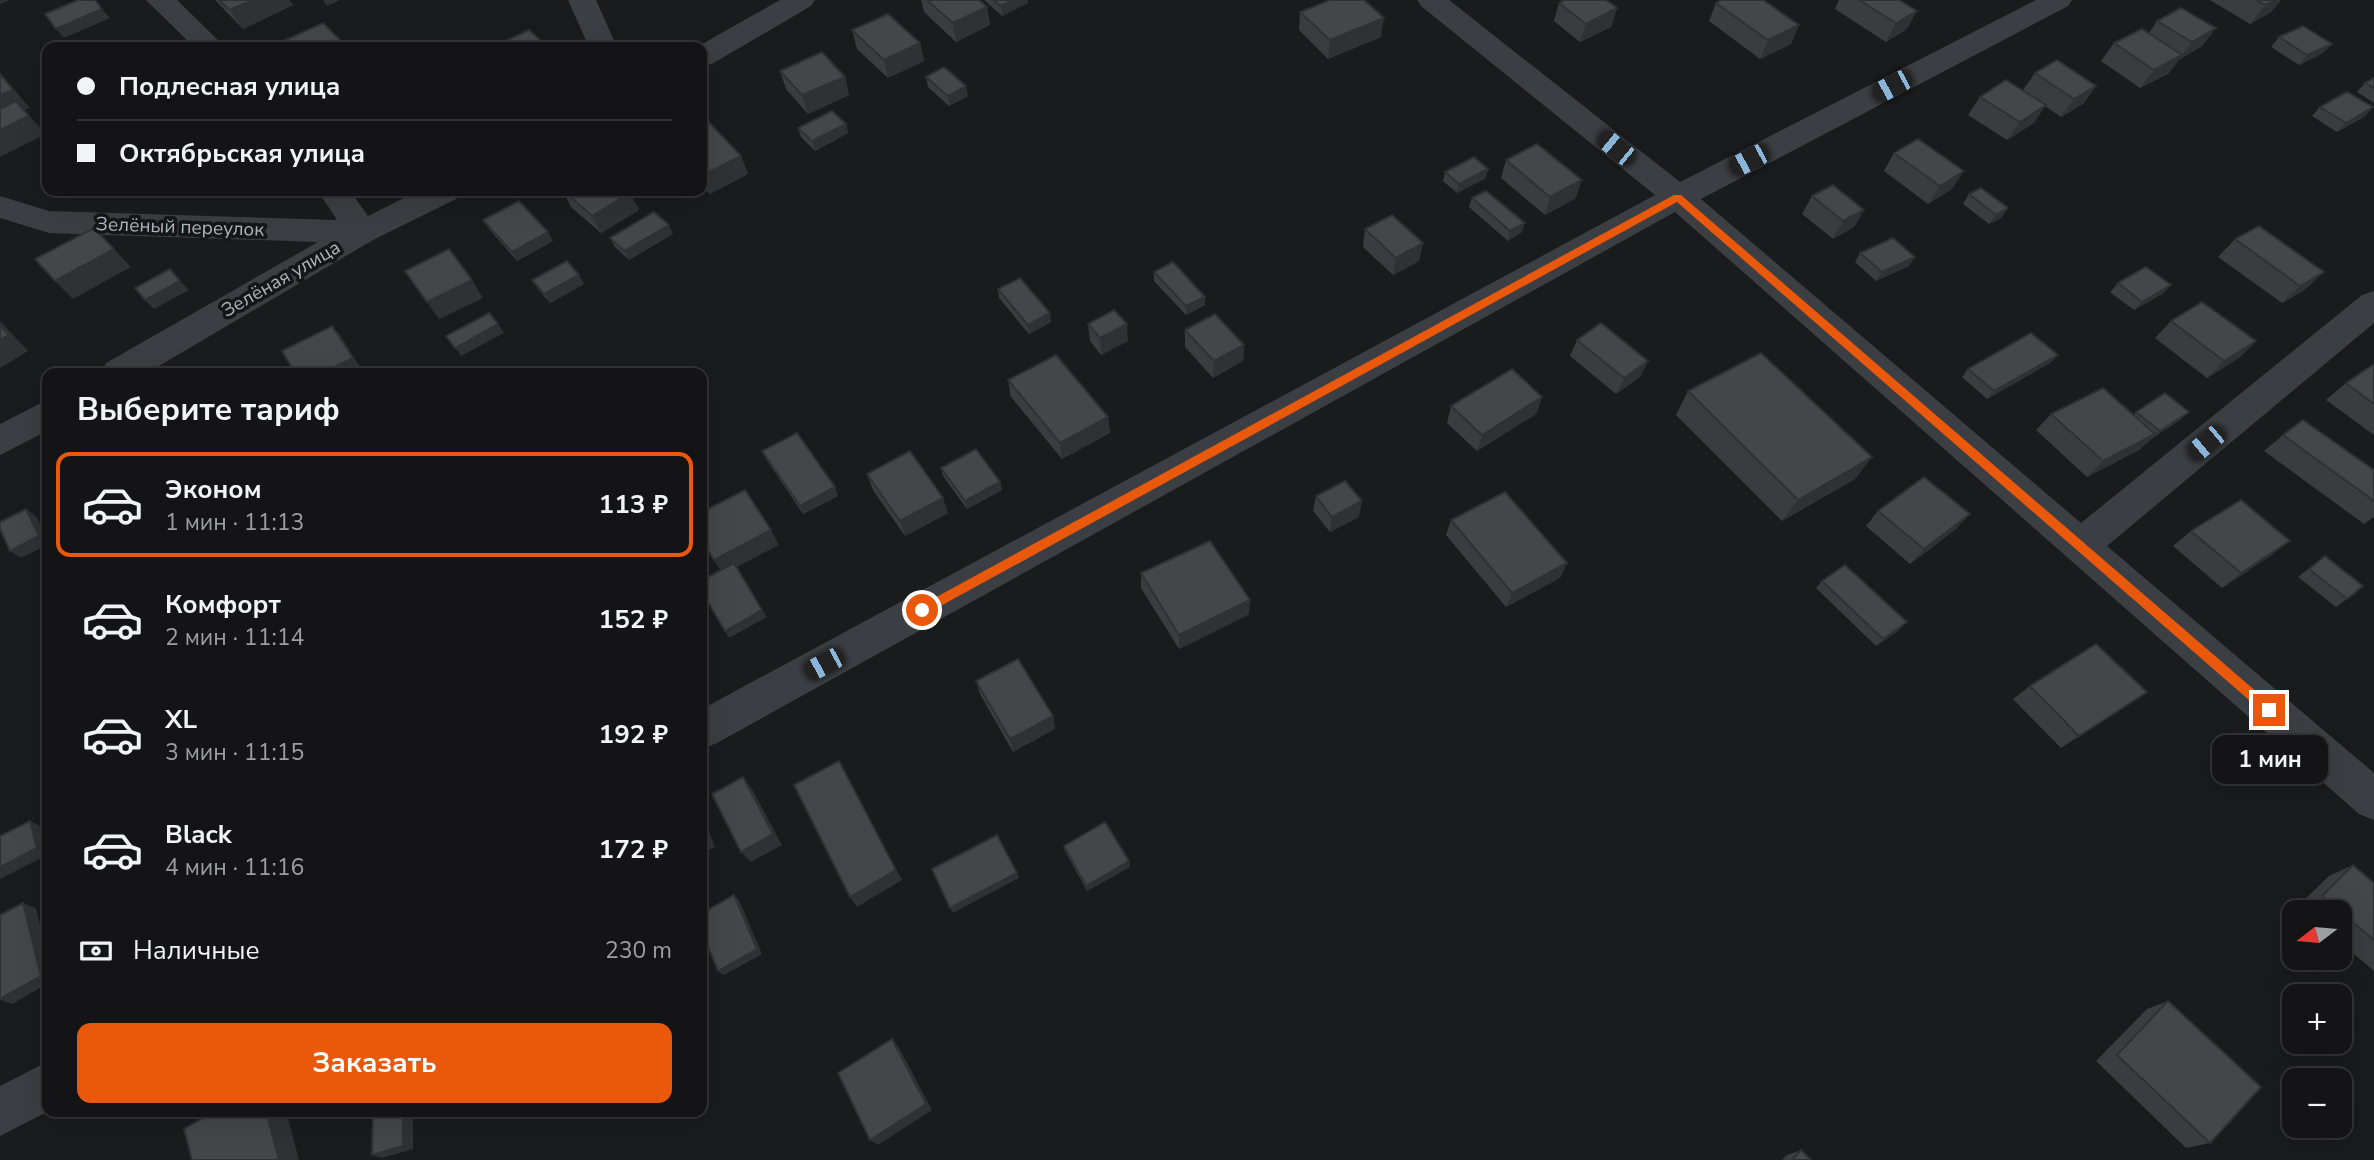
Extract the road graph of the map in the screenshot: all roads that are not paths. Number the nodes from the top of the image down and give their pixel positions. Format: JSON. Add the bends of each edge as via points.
{"nodes":[{"id":1,"x":160,"y":0,"type":"edge"},
{"id":2,"x":582,"y":0,"type":"edge"},
{"id":3,"x":801,"y":0,"type":"edge"},
{"id":4,"x":1431,"y":0,"type":"edge"},
{"id":5,"x":2058,"y":0,"type":"edge"},
{"id":6,"x":206,"y":42,"type":"edge"},
{"id":7,"x":601,"y":42,"type":"edge"},
{"id":8,"x":707,"y":54,"type":"edge"},
{"id":9,"x":337,"y":196,"type":"edge"},
{"id":10,"x":435,"y":196,"type":"edge"},
{"id":11,"x":1678,"y":197,"type":"junction"},
{"id":12,"x":0,"y":206,"type":"edge"},
{"id":13,"x":362,"y":232,"type":"junction"},
{"id":14,"x":2374,"y":304,"type":"edge"},
{"id":15,"x":127,"y":368,"type":"edge"},
{"id":16,"x":42,"y":417,"type":"edge"},
{"id":17,"x":0,"y":441,"type":"edge"},
{"id":18,"x":2080,"y":547,"type":"junction"},
{"id":19,"x":707,"y":727,"type":"edge"},
{"id":20,"x":2374,"y":800,"type":"edge"},
{"id":21,"x":42,"y":1089,"type":"edge"},
{"id":22,"x":0,"y":1112,"type":"edge"}],
"edges":[{"from":1,"to":6,"type":"street"},
{"from":2,"to":7,"type":"street"},
{"from":3,"to":8,"type":"street"},
{"from":4,"to":11,"type":"street"},
{"from":5,"to":11,"type":"street"},
{"from":9,"to":13,"type":"street"},
{"from":10,"to":13,"type":"street","name":"Зелёная улица"},
{"from":11,"to":18,"type":"street"},
{"from":11,"to":19,"type":"street"},
{"from":12,"to":13,"type":"street","name":"Зелёный переулок","via":[[49,222]]},
{"from":13,"to":15,"type":"street","name":"Зелёная улица"},
{"from":14,"to":18,"type":"street"},
{"from":16,"to":17,"type":"street"},
{"from":18,"to":20,"type":"street"},
{"from":21,"to":22,"type":"street"}]}
